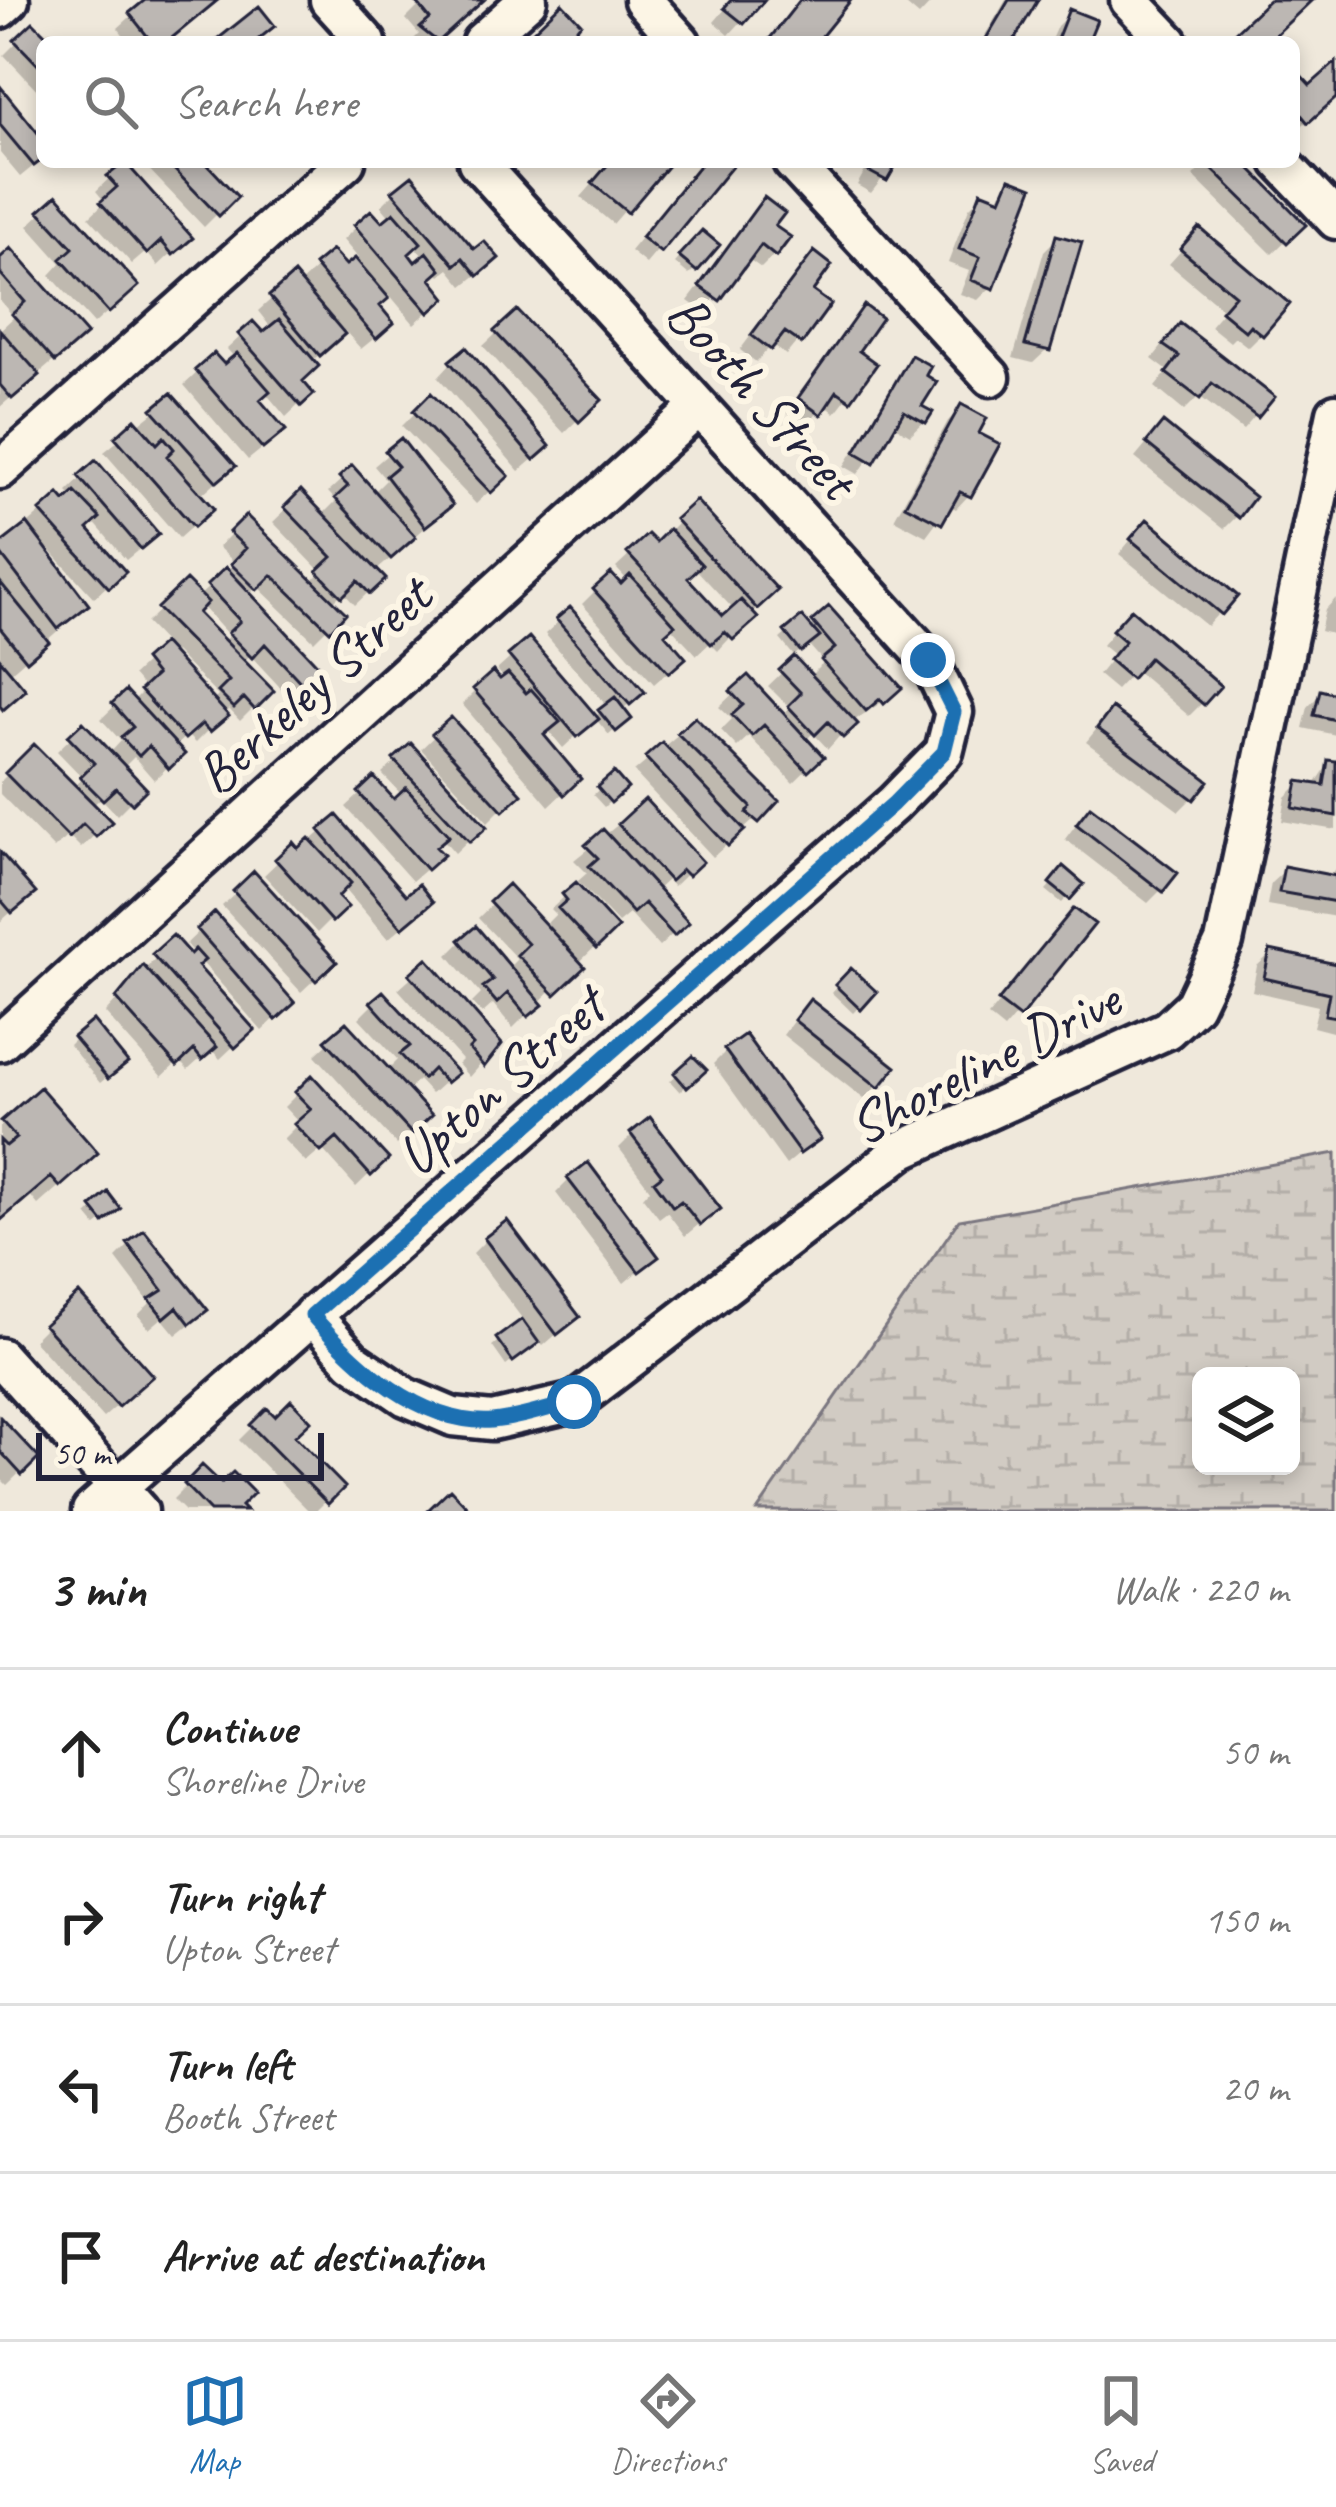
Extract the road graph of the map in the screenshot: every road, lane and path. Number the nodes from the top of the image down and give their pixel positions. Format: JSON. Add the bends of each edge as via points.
{"nodes":[{"id":1,"x":10,"y":0,"type":"edge"},
{"id":2,"x":329,"y":0,"type":"edge"},
{"id":3,"x":528,"y":0,"type":"edge"},
{"id":4,"x":643,"y":0,"type":"edge"},
{"id":5,"x":1129,"y":0,"type":"edge"},
{"id":6,"x":0,"y":9,"type":"edge"},
{"id":7,"x":362,"y":36,"type":"edge"},
{"id":8,"x":488,"y":36,"type":"edge"},
{"id":9,"x":676,"y":36,"type":"edge"},
{"id":10,"x":1162,"y":36,"type":"edge"},
{"id":11,"x":339,"y":168,"type":"edge"},
{"id":12,"x":482,"y":168,"type":"edge"},
{"id":13,"x":798,"y":168,"type":"edge"},
{"id":14,"x":1288,"y":168,"type":"edge"},
{"id":15,"x":1336,"y":220,"type":"edge"},
{"id":16,"x":991,"y":377,"type":"dead end"},
{"id":17,"x":699,"y":407,"type":"junction"},
{"id":18,"x":1336,"y":413,"type":"edge"},
{"id":19,"x":0,"y":470,"type":"edge"},
{"id":20,"x":954,"y":712,"type":"joint"},
{"id":21,"x":0,"y":1042,"type":"edge"},
{"id":22,"x":312,"y":1315,"type":"junction"},
{"id":23,"x":0,"y":1357,"type":"edge"},
{"id":24,"x":116,"y":1503,"type":"edge"}],
"edges":[{"from":1,"to":6,"type":"street"},
{"from":2,"to":7,"type":"street"},
{"from":3,"to":8,"type":"street"},
{"from":4,"to":9,"type":"street"},
{"from":5,"to":10,"type":"street"},
{"from":11,"to":19,"type":"street"},
{"from":12,"to":17,"type":"street","name":"Booth Street"},
{"from":13,"to":16,"type":"street"},
{"from":14,"to":15,"type":"street"},
{"from":17,"to":20,"type":"street","name":"Booth Street","via":[[928,660]]},
{"from":17,"to":21,"type":"street","name":"Berkeley Street"},
{"from":18,"to":22,"type":"street","name":"Shoreline Drive","via":[[1224,941],[1194,1005],[1167,1030],[904,1149],[574,1402],[492,1421],[453,1417],[353,1361]]},
{"from":20,"to":22,"type":"street","name":"Upton Street","via":[[944,752],[893,804]]},
{"from":22,"to":24,"type":"street","name":"Upton Street"},
{"from":23,"to":24,"type":"street"}]}
